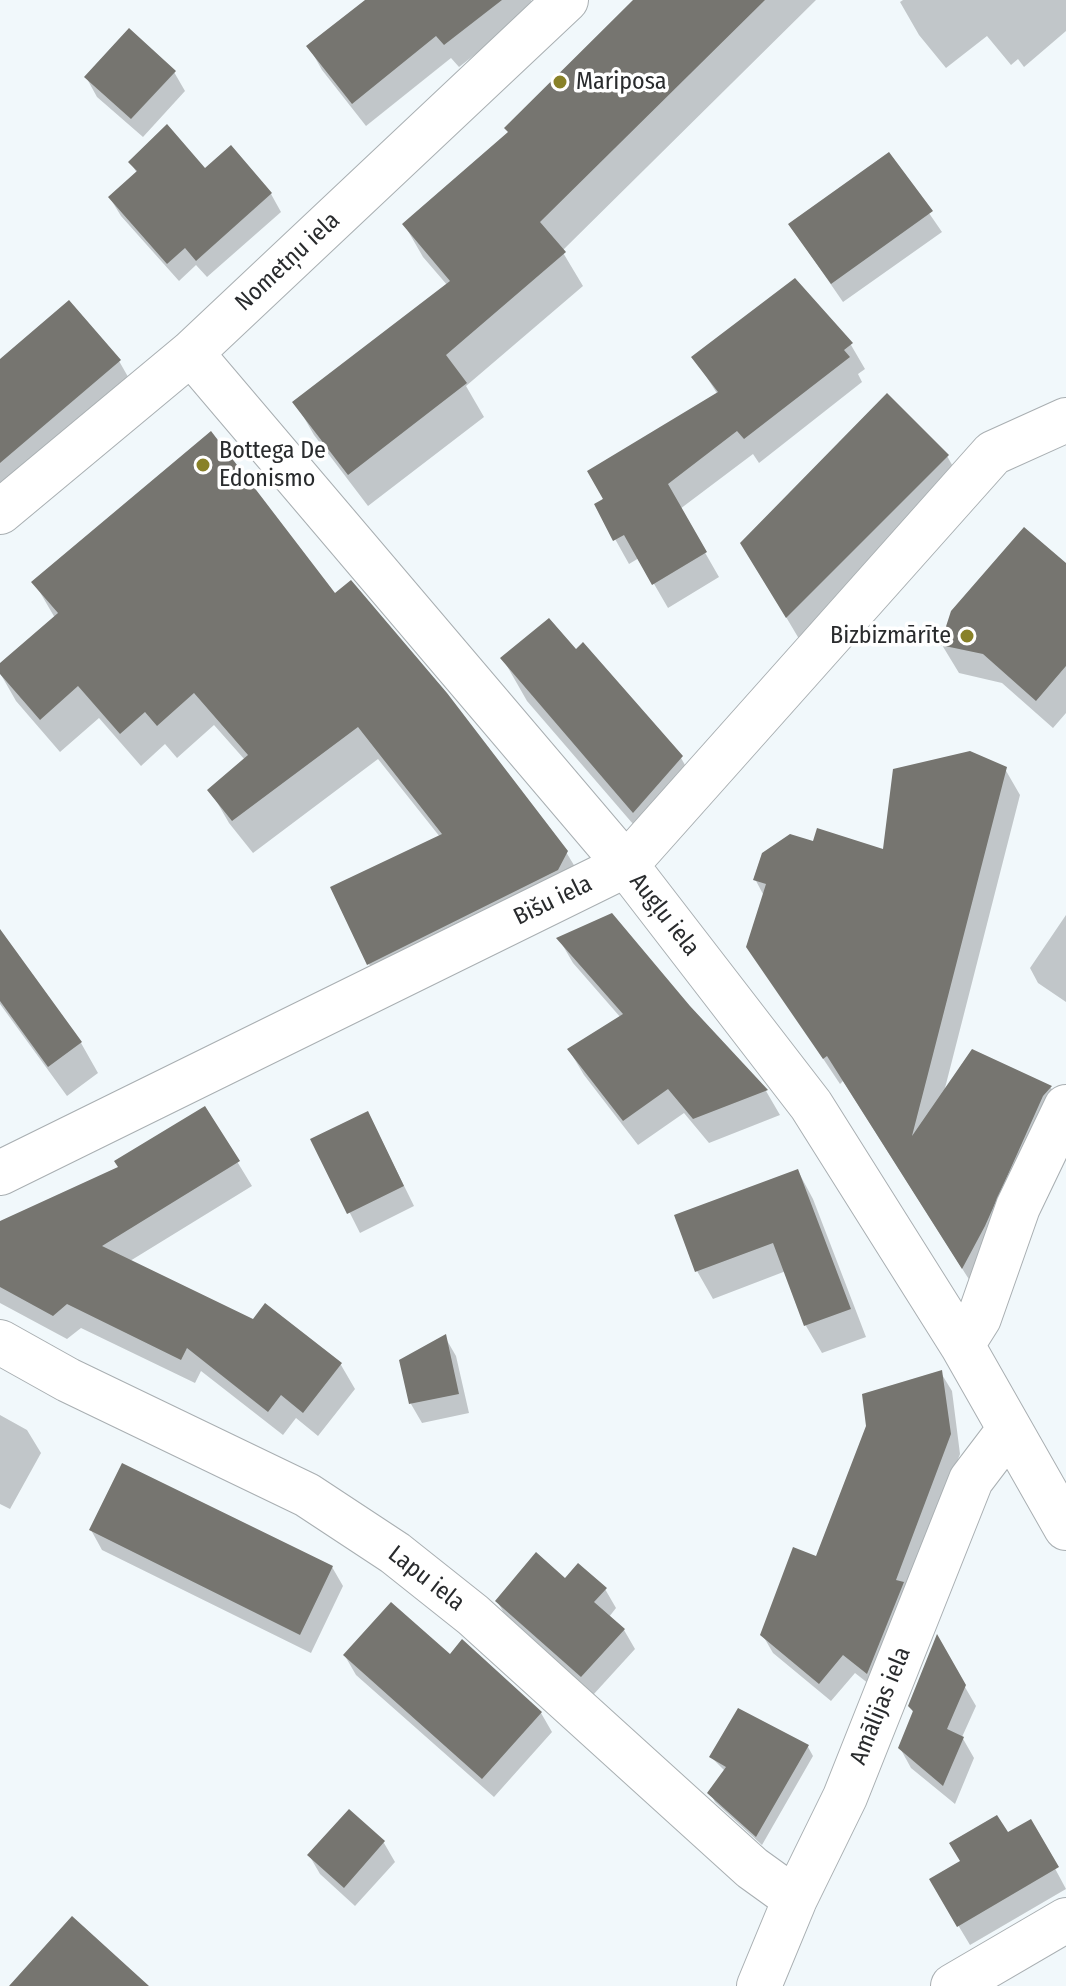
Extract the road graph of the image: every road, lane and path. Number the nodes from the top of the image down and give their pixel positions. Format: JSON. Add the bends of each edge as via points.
{"nodes":[{"id":1,"x":566,"y":0,"type":"edge"},
{"id":2,"x":191,"y":353,"type":"junction"},
{"id":3,"x":1066,"y":420,"type":"edge"},
{"id":4,"x":0,"y":512,"type":"edge"},
{"id":5,"x":626,"y":865,"type":"junction"},
{"id":6,"x":1066,"y":1107,"type":"edge"},
{"id":7,"x":0,"y":1173,"type":"edge"},
{"id":8,"x":0,"y":1342,"type":"edge"},
{"id":9,"x":962,"y":1345,"type":"junction"},
{"id":10,"x":1009,"y":1430,"type":"junction"},
{"id":11,"x":1066,"y":1528,"type":"edge"},
{"id":12,"x":795,"y":1899,"type":"junction"},
{"id":13,"x":1066,"y":1920,"type":"edge"},
{"id":14,"x":759,"y":1986,"type":"edge"},
{"id":15,"x":953,"y":1986,"type":"edge"}],
"edges":[{"from":1,"to":2,"type":"street","name":"Nometņu iela"},
{"from":2,"to":4,"type":"street","name":"Nometņu iela"},
{"from":2,"to":5,"type":"street","name":"Augļu iela"},
{"from":3,"to":5,"type":"street","name":"Bišu iela","via":[[993,453]]},
{"from":5,"to":7,"type":"street","name":"Bišu iela"},
{"from":5,"to":9,"type":"street","name":"Augļu iela","via":[[811,1105]]},
{"from":6,"to":9,"type":"street","via":[[1018,1207],[979,1318]]},
{"from":8,"to":12,"type":"street","name":"Lapu iela","via":[[307,1495],[395,1553],[473,1615],[752,1868]]},
{"from":9,"to":10,"type":"street","name":"Augļu iela"},
{"from":10,"to":11,"type":"street","name":"Augļu iela"},
{"from":10,"to":12,"type":"street","name":"Amālijas iela","via":[[971,1480],[845,1797]]},
{"from":12,"to":14,"type":"street","name":"Amālijas iela"},
{"from":13,"to":15,"type":"street"}]}
